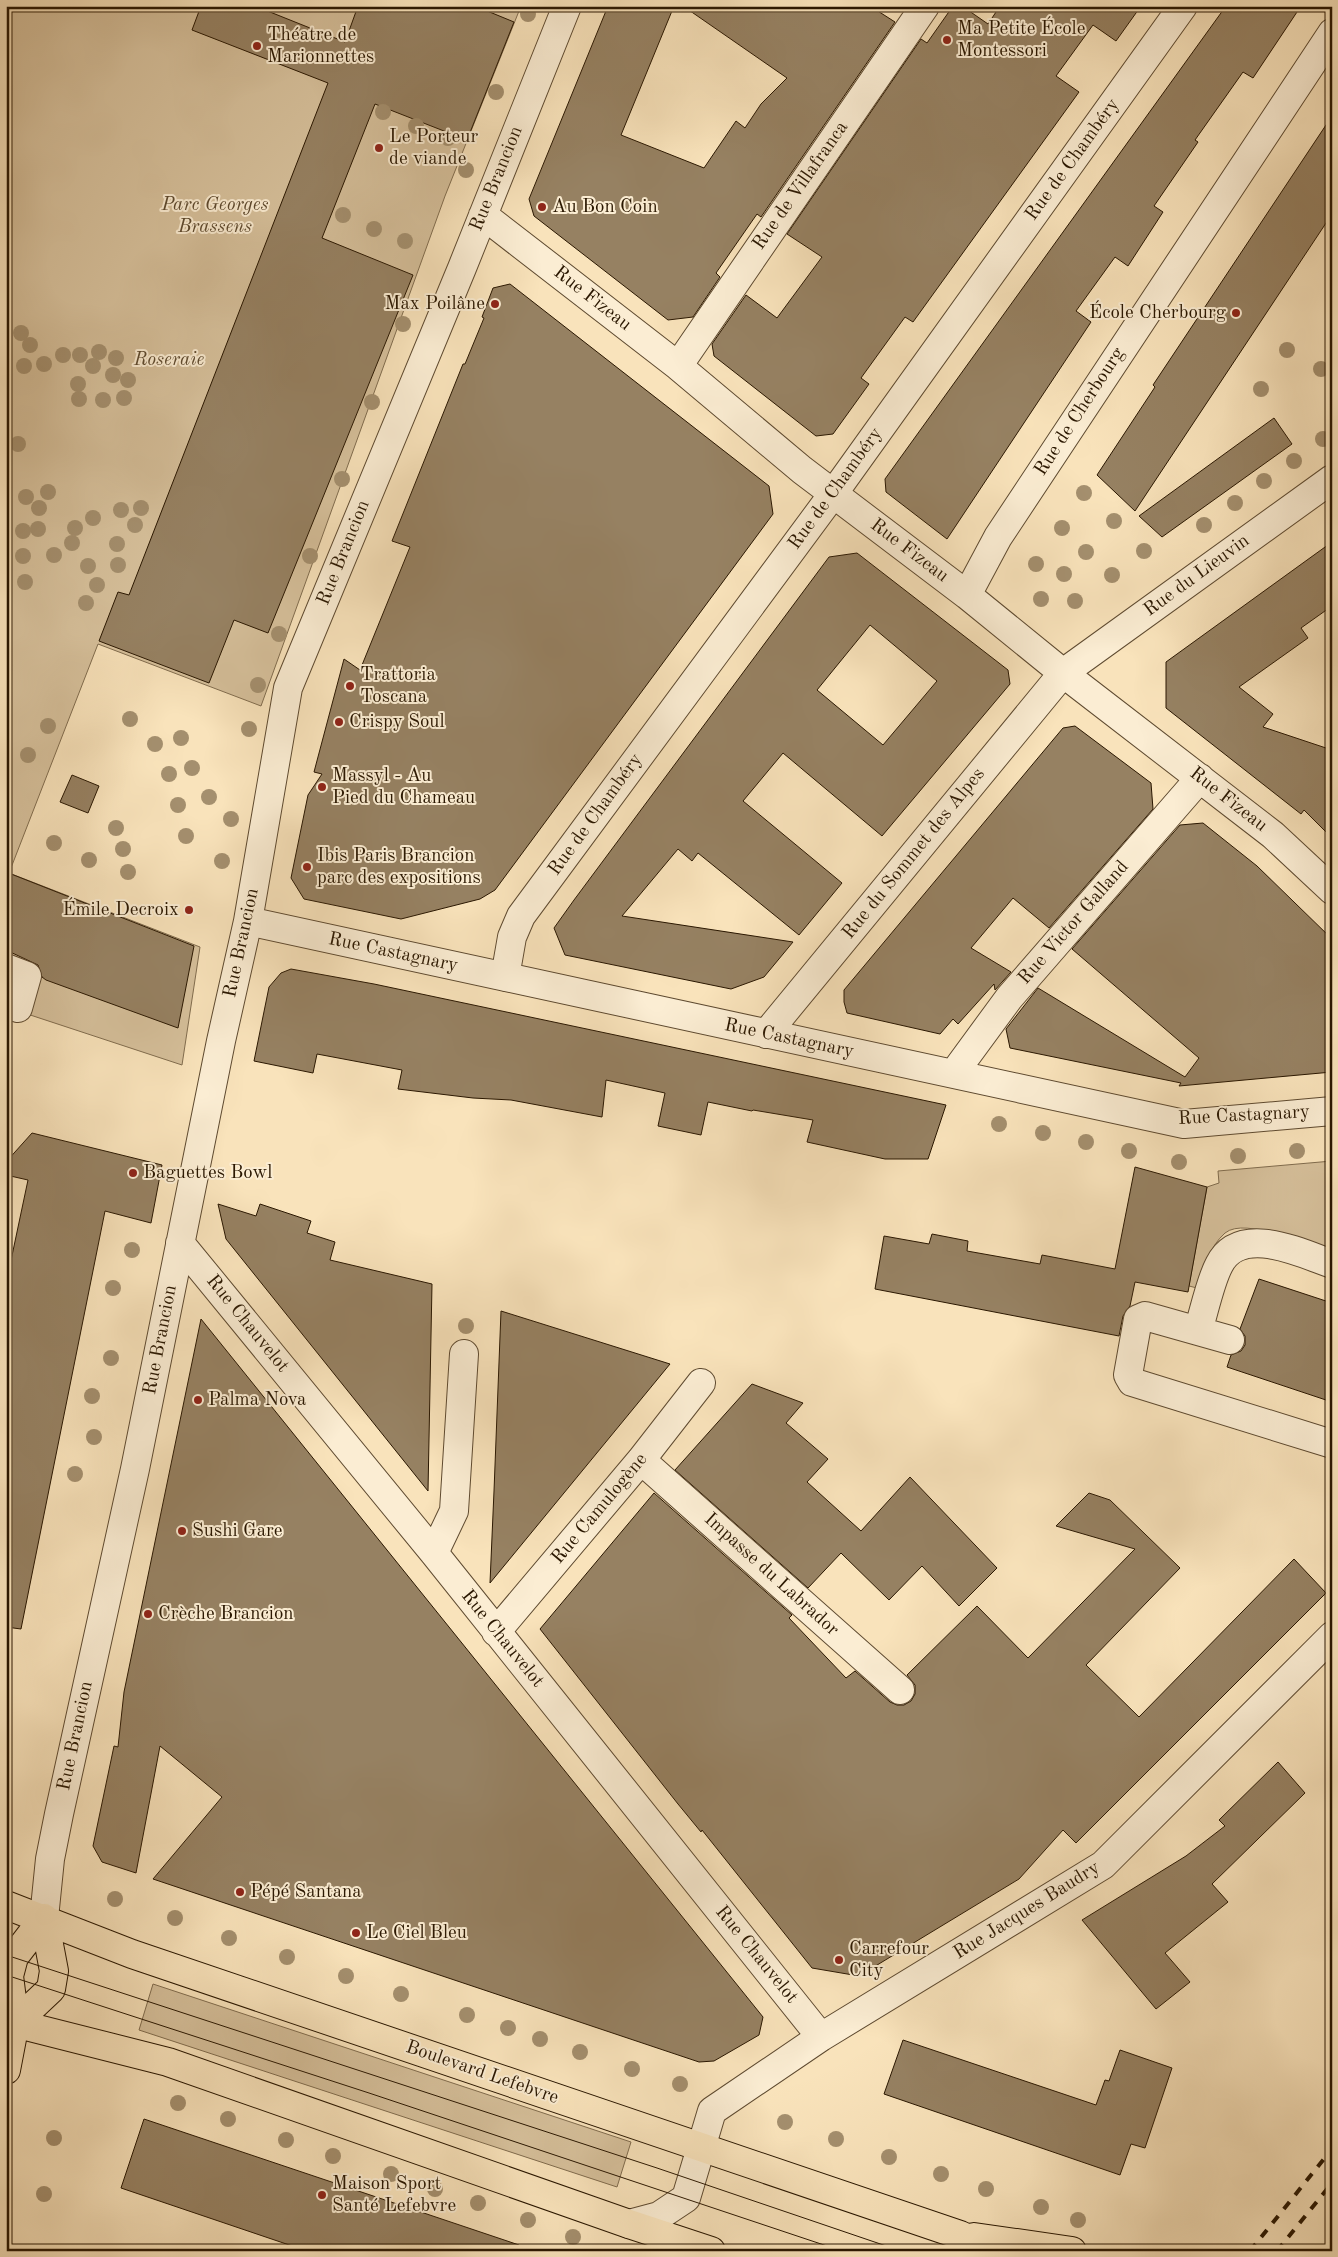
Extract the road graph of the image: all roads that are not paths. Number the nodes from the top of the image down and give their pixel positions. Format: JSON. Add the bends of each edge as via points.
{"nodes":[{"id":1,"x":566,"y":6,"type":"edge"},
{"id":2,"x":925,"y":6,"type":"edge"},
{"id":3,"x":1183,"y":6,"type":"edge"},
{"id":4,"x":1332,"y":33,"type":"edge"},
{"id":5,"x":483,"y":215,"type":"junction"},
{"id":6,"x":678,"y":366,"type":"junction"},
{"id":7,"x":1332,"y":479,"type":"edge"},
{"id":8,"x":833,"y":494,"type":"junction"},
{"id":9,"x":967,"y":595,"type":"junction"},
{"id":10,"x":1063,"y":673,"type":"junction"},
{"id":11,"x":1200,"y":778,"type":"junction"},
{"id":12,"x":1332,"y":890,"type":"edge"},
{"id":13,"x":248,"y":921,"type":"junction"},
{"id":14,"x":6,"y":968,"type":"edge"},
{"id":15,"x":505,"y":977,"type":"junction"},
{"id":16,"x":6,"y":1004,"type":"edge"},
{"id":17,"x":766,"y":1034,"type":"junction"},
{"id":18,"x":954,"y":1073,"type":"junction"},
{"id":19,"x":1332,"y":1111,"type":"edge"},
{"id":20,"x":180,"y":1243,"type":"junction"},
{"id":21,"x":1332,"y":1264,"type":"edge"},
{"id":22,"x":1198,"y":1331,"type":"junction"},
{"id":23,"x":1230,"y":1340,"type":"dead end"},
{"id":24,"x":464,"y":1354,"type":"dead end"},
{"id":25,"x":701,"y":1383,"type":"dead end"},
{"id":26,"x":1332,"y":1444,"type":"edge"},
{"id":27,"x":641,"y":1460,"type":"junction"},
{"id":28,"x":434,"y":1552,"type":"junction"},
{"id":29,"x":496,"y":1632,"type":"junction"},
{"id":30,"x":1332,"y":1636,"type":"edge"},
{"id":31,"x":900,"y":1690,"type":"dead end"},
{"id":32,"x":6,"y":1905,"type":"edge"},
{"id":33,"x":44,"y":1918,"type":"junction"},
{"id":34,"x":11,"y":2022,"type":"edge"},
{"id":35,"x":821,"y":2037,"type":"junction"},
{"id":36,"x":6,"y":2070,"type":"edge"},
{"id":37,"x":700,"y":2147,"type":"junction"},
{"id":38,"x":629,"y":2224,"type":"junction"},
{"id":39,"x":960,"y":2235,"type":"junction"},
{"id":40,"x":712,"y":2251,"type":"edge"},
{"id":41,"x":994,"y":2251,"type":"edge"},
{"id":42,"x":1072,"y":2251,"type":"edge"}],
"edges":[{"from":1,"to":5,"type":"street","name":"Rue Brancion"},
{"from":2,"to":6,"type":"street","name":"Rue de Villafranca"},
{"from":3,"to":8,"type":"street","name":"Rue de Chambéry"},
{"from":4,"to":9,"type":"street","name":"Rue de Cherbourg","via":[[998,536]]},
{"from":5,"to":6,"type":"street","name":"Rue Fizeau"},
{"from":5,"to":13,"type":"street","name":"Rue Brancion","via":[[288,688]]},
{"from":6,"to":8,"type":"street","name":"Rue Fizeau"},
{"from":7,"to":10,"type":"street","name":"Rue du Lieuvin"},
{"from":8,"to":9,"type":"street","name":"Rue Fizeau"},
{"from":8,"to":15,"type":"street","name":"Rue de Chambéry","via":[[521,916],[512,936]]},
{"from":9,"to":10,"type":"street","name":"Rue Fizeau"},
{"from":10,"to":11,"type":"street","name":"Rue Fizeau"},
{"from":10,"to":17,"type":"street","name":"Rue du Sommet des Alpes"},
{"from":11,"to":12,"type":"street","name":"Rue Fizeau","via":[[1273,835]]},
{"from":11,"to":18,"type":"street","name":"Rue Victor Galland","via":[[1009,998]]},
{"from":13,"to":15,"type":"street","name":"Rue Castagnary"},
{"from":13,"to":20,"type":"street","name":"Rue Brancion"},
{"from":14,"to":16,"type":"street","via":[[27,976],[18,1008]]},
{"from":15,"to":17,"type":"street","name":"Rue Castagnary"},
{"from":17,"to":18,"type":"street","name":"Rue Castagnary"},
{"from":18,"to":19,"type":"street","name":"Rue Castagnary","via":[[1184,1124]]},
{"from":20,"to":28,"type":"street","name":"Rue Chauvelot"},
{"from":20,"to":33,"type":"street","name":"Rue Brancion","via":[[135,1469],[59,1814]]},
{"from":21,"to":22,"type":"street","via":[[1273,1243],[1250,1243],[1230,1251],[1219,1264]]},
{"from":22,"to":23,"type":"street"},
{"from":22,"to":26,"type":"street","via":[[1145,1316],[1138,1319],[1128,1375],[1132,1382]]},
{"from":24,"to":28,"type":"street","via":[[454,1511]]},
{"from":25,"to":27,"type":"street","name":"Rue Camulogène"},
{"from":27,"to":29,"type":"street","name":"Rue Camulogène"},
{"from":27,"to":31,"type":"street","name":"Impasse du Labrador"},
{"from":28,"to":29,"type":"street","name":"Rue Chauvelot"},
{"from":29,"to":35,"type":"street","name":"Rue Chauvelot"},
{"from":30,"to":35,"type":"street","name":"Rue Jacques Baudry","via":[[1103,1865]]},
{"from":32,"to":33,"type":"main road","name":"Boulevard Lefebvre"},
{"from":33,"to":34,"type":"main road","via":[[14,1957],[9,1976]]},
{"from":33,"to":34,"type":"main road","via":[[54,1970],[51,1988]]},
{"from":33,"to":37,"type":"main road","name":"Boulevard Lefebvre","via":[[132,1954]]},
{"from":34,"to":36,"type":"main road"},
{"from":34,"to":38,"type":"main road","via":[[168,2062]]},
{"from":35,"to":37,"type":"street","name":"Rue Jacques Baudry","via":[[712,2111]]},
{"from":37,"to":38,"type":"street","name":"Rue Jacques Baudry","via":[[686,2198],[659,2216]]},
{"from":37,"to":39,"type":"main road","name":"Boulevard Lefebvre"},
{"from":38,"to":40,"type":"main road"},
{"from":39,"to":41,"type":"main road","name":"Boulevard Lefebvre"},
{"from":39,"to":42,"type":"main road","name":"Boulevard Lefebvre"}]}
